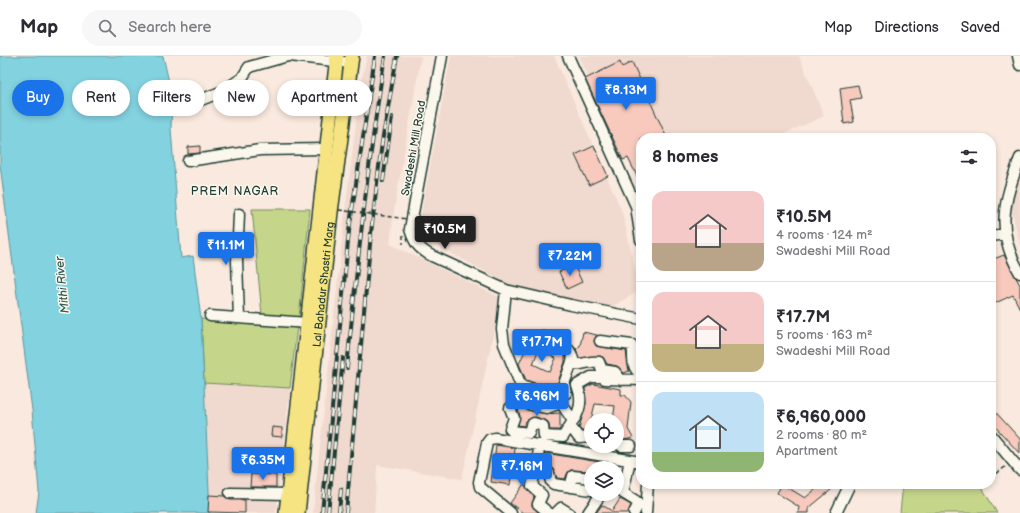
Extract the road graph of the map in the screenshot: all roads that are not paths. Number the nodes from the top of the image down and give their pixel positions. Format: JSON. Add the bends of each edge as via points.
{"nodes":[{"id":1,"x":289,"y":56,"type":"edge"},
{"id":2,"x":442,"y":56,"type":"edge"},
{"id":3,"x":568,"y":56,"type":"edge"},
{"id":4,"x":1018,"y":56,"type":"edge"},
{"id":5,"x":337,"y":59,"type":"edge"},
{"id":6,"x":351,"y":59,"type":"edge"},
{"id":7,"x":1020,"y":65,"type":"edge"},
{"id":8,"x":205,"y":98,"type":"edge"},
{"id":9,"x":326,"y":149,"type":"junction"},
{"id":10,"x":1020,"y":158,"type":"edge"},
{"id":11,"x":188,"y":161,"type":"dead end"},
{"id":12,"x":636,"y":206,"type":"edge"},
{"id":13,"x":239,"y":214,"type":"dead end"},
{"id":14,"x":1004,"y":234,"type":"junction"},
{"id":15,"x":996,"y":235,"type":"edge"},
{"id":16,"x":319,"y":270,"type":"junction"},
{"id":17,"x":1020,"y":273,"type":"edge"},
{"id":18,"x":506,"y":290,"type":"junction"},
{"id":19,"x":210,"y":316,"type":"dead end"},
{"id":20,"x":239,"y":318,"type":"junction"},
{"id":21,"x":636,"y":318,"type":"edge"},
{"id":22,"x":308,"y":323,"type":"junction"},
{"id":23,"x":543,"y":336,"type":"dead end"},
{"id":24,"x":600,"y":341,"type":"dead end"},
{"id":25,"x":310,"y":352,"type":"junction"},
{"id":26,"x":572,"y":364,"type":"junction"},
{"id":27,"x":636,"y":370,"type":"edge"},
{"id":28,"x":603,"y":373,"type":"junction"},
{"id":29,"x":636,"y":380,"type":"edge"},
{"id":30,"x":577,"y":385,"type":"junction"},
{"id":31,"x":521,"y":386,"type":"junction"},
{"id":32,"x":525,"y":397,"type":"junction"},
{"id":33,"x":562,"y":398,"type":"junction"},
{"id":34,"x":304,"y":408,"type":"junction"},
{"id":35,"x":572,"y":424,"type":"junction"},
{"id":36,"x":584,"y":437,"type":"edge"},
{"id":37,"x":996,"y":441,"type":"edge"},
{"id":38,"x":540,"y":445,"type":"junction"},
{"id":39,"x":624,"y":446,"type":"edge"},
{"id":40,"x":631,"y":446,"type":"dead end"},
{"id":41,"x":630,"y":460,"type":"junction"},
{"id":42,"x":636,"y":461,"type":"edge"},
{"id":43,"x":536,"y":469,"type":"junction"},
{"id":44,"x":1020,"y":470,"type":"edge"},
{"id":45,"x":584,"y":477,"type":"edge"},
{"id":46,"x":624,"y":480,"type":"edge"},
{"id":47,"x":570,"y":487,"type":"junction"},
{"id":48,"x":584,"y":487,"type":"edge"},
{"id":49,"x":648,"y":489,"type":"edge"},
{"id":50,"x":848,"y":489,"type":"edge"},
{"id":51,"x":230,"y":493,"type":"dead end"},
{"id":52,"x":288,"y":494,"type":"junction"},
{"id":53,"x":624,"y":495,"type":"edge"},
{"id":54,"x":596,"y":501,"type":"edge"},
{"id":55,"x":286,"y":513,"type":"edge"},
{"id":56,"x":298,"y":513,"type":"edge"},
{"id":57,"x":511,"y":513,"type":"edge"},
{"id":58,"x":549,"y":513,"type":"edge"},
{"id":59,"x":556,"y":513,"type":"edge"},
{"id":60,"x":569,"y":513,"type":"edge"},
{"id":61,"x":588,"y":513,"type":"edge"},
{"id":62,"x":634,"y":513,"type":"edge"},
{"id":63,"x":646,"y":513,"type":"edge"},
{"id":64,"x":836,"y":513,"type":"edge"}],
"edges":[{"from":1,"to":5,"type":"street"},
{"from":1,"to":8,"type":"street","via":[[249,67],[242,78],[223,91]]},
{"from":2,"to":18,"type":"street","name":"Swadeshi Mill Road","via":[[410,229],[414,242],[421,250]]},
{"from":3,"to":12,"type":"street"},
{"from":4,"to":7,"type":"street"},
{"from":5,"to":6,"type":"street"},
{"from":5,"to":9,"type":"main road","name":"Lal Bahadur Shastri Marg"},
{"from":6,"to":16,"type":"main road","name":"Lal Bahadur Shastri Marg"},
{"from":9,"to":11,"type":"street","via":[[260,150]]},
{"from":9,"to":16,"type":"main road","name":"Lal Bahadur Shastri Marg"},
{"from":10,"to":14,"type":"street","via":[[1007,192]]},
{"from":13,"to":20,"type":"street"},
{"from":14,"to":15,"type":"street"},
{"from":14,"to":17,"type":"street"},
{"from":16,"to":22,"type":"main road","name":"Lal Bahadur Shastri Marg"},
{"from":16,"to":25,"type":"main road","name":"Lal Bahadur Shastri Marg"},
{"from":18,"to":21,"type":"street","name":"Swadeshi Mill Road"},
{"from":18,"to":31,"type":"street","via":[[502,329],[504,344]]},
{"from":19,"to":20,"type":"street"},
{"from":20,"to":22,"type":"street"},
{"from":22,"to":25,"type":"main road","name":"Lal Bahadur Shastri Marg"},
{"from":23,"to":26,"type":"street","via":[[570,349]]},
{"from":24,"to":27,"type":"street","via":[[632,345],[632,361]]},
{"from":25,"to":34,"type":"main road","name":"Lal Bahadur Shastri Marg"},
{"from":26,"to":28,"type":"street","via":[[600,362]]},
{"from":26,"to":33,"type":"street","via":[[564,384]]},
{"from":28,"to":29,"type":"street","via":[[615,372],[621,380]]},
{"from":28,"to":30,"type":"street"},
{"from":30,"to":33,"type":"street"},
{"from":30,"to":35,"type":"street","via":[[580,398],[578,412]]},
{"from":31,"to":32,"type":"street"},
{"from":31,"to":33,"type":"street","via":[[545,393],[550,399]]},
{"from":32,"to":33,"type":"street","via":[[528,404],[547,408]]},
{"from":32,"to":35,"type":"street","via":[[510,408],[514,418],[511,430],[529,433],[532,424],[538,424],[543,426],[544,436],[561,438]]},
{"from":33,"to":35,"type":"street"},
{"from":34,"to":52,"type":"main road","name":"Lal Bahadur Shastri Marg"},
{"from":34,"to":56,"type":"main road","name":"Lal Bahadur Shastri Marg"},
{"from":35,"to":36,"type":"street","via":[[579,438]]},
{"from":37,"to":44,"type":"street"},
{"from":38,"to":41,"type":"street"},
{"from":38,"to":43,"type":"street"},
{"from":38,"to":57,"type":"street","via":[[496,438],[487,443],[480,487]]},
{"from":39,"to":40,"type":"street"},
{"from":41,"to":42,"type":"street"},
{"from":41,"to":46,"type":"street"},
{"from":43,"to":47,"type":"street","via":[[550,473],[551,482],[554,484]]},
{"from":43,"to":58,"type":"street","via":[[532,486],[542,495],[538,504]]},
{"from":45,"to":47,"type":"street","via":[[573,476]]},
{"from":47,"to":48,"type":"street"},
{"from":49,"to":63,"type":"street"},
{"from":50,"to":64,"type":"street"},
{"from":51,"to":52,"type":"street"},
{"from":52,"to":55,"type":"main road","name":"Lal Bahadur Shastri Marg"},
{"from":53,"to":62,"type":"street","via":[[636,501],[638,505]]},
{"from":54,"to":61,"type":"street"},
{"from":59,"to":60,"type":"street","via":[[561,508]]}]}
